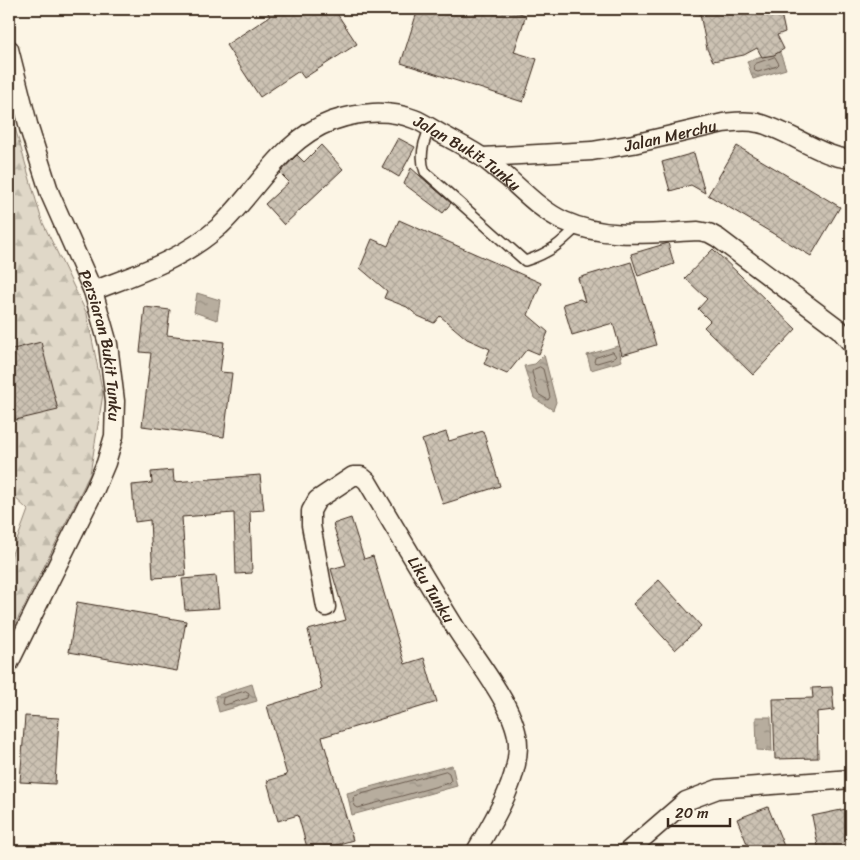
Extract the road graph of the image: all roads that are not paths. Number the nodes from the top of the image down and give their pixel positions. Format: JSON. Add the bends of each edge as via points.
{"nodes":[{"id":1,"x":9,"y":49,"type":"edge"},
{"id":2,"x":430,"y":128,"type":"junction"},
{"id":3,"x":482,"y":157,"type":"junction"},
{"id":4,"x":851,"y":158,"type":"edge"},
{"id":5,"x":578,"y":226,"type":"junction"},
{"id":6,"x":93,"y":291,"type":"junction"},
{"id":7,"x":851,"y":343,"type":"edge"},
{"id":8,"x":326,"y":607,"type":"dead end"},
{"id":9,"x":9,"y":663,"type":"edge"},
{"id":10,"x":851,"y":779,"type":"edge"},
{"id":11,"x":476,"y":851,"type":"edge"},
{"id":12,"x":628,"y":851,"type":"edge"}],
"edges":[{"from":1,"to":6,"type":"street","name":"Persiaran Bukit Tunku","via":[[50,194]]},
{"from":2,"to":3,"type":"street","name":"Jalan Bukit Tunku"},
{"from":2,"to":5,"type":"lane","via":[[421,155],[425,172],[525,260],[558,246]]},
{"from":2,"to":6,"type":"street","name":"Jalan Bukit Tunku","via":[[414,119],[368,112],[332,121],[313,130],[294,143],[220,225],[198,244],[161,265]]},
{"from":3,"to":4,"type":"street","name":"Jalan Merchu","via":[[592,151],[738,122],[758,123],[838,158]]},
{"from":3,"to":5,"type":"street","name":"Jalan Bukit Tunku","via":[[545,209]]},
{"from":5,"to":7,"type":"street","name":"Jalan Bukit Tunku","via":[[626,234],[708,233],[839,329]]},
{"from":6,"to":9,"type":"street","name":"Persiaran Bukit Tunku","via":[[108,344],[115,401],[114,436],[95,489]]},
{"from":8,"to":11,"type":"street","name":"Liku Tunku","via":[[311,511],[317,500],[353,476],[361,476],[503,700],[517,736],[515,768],[500,808]]},
{"from":10,"to":12,"type":"street","via":[[718,789],[686,801]]}]}
